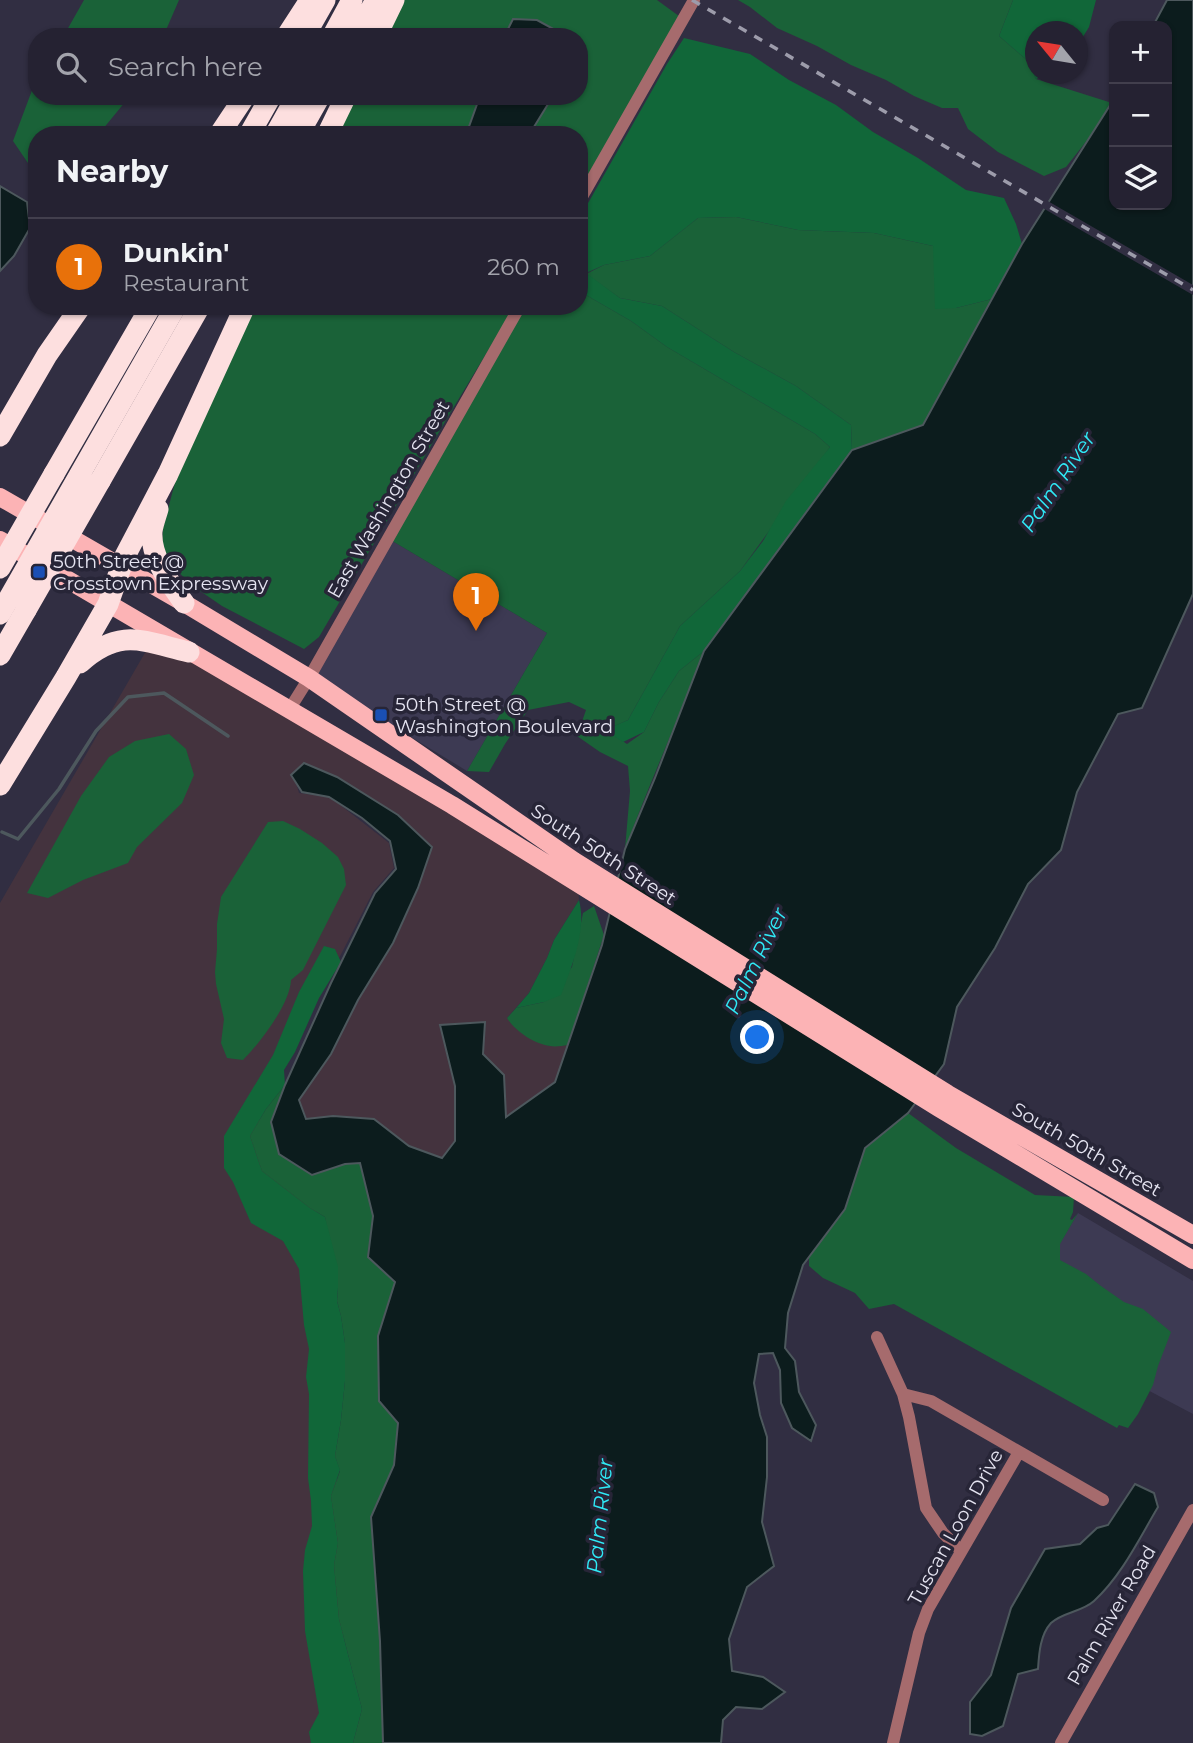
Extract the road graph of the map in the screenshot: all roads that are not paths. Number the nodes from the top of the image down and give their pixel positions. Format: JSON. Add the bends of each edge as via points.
{"nodes":[{"id":1,"x":310,"y":0,"type":"edge"},
{"id":2,"x":325,"y":0,"type":"edge"},
{"id":3,"x":352,"y":0,"type":"edge"},
{"id":4,"x":376,"y":0,"type":"edge"},
{"id":5,"x":394,"y":0,"type":"edge"},
{"id":6,"x":694,"y":0,"type":"edge"},
{"id":7,"x":292,"y":28,"type":"edge"},
{"id":8,"x":309,"y":28,"type":"edge"},
{"id":9,"x":337,"y":28,"type":"edge"},
{"id":10,"x":360,"y":28,"type":"edge"},
{"id":11,"x":380,"y":28,"type":"edge"},
{"id":12,"x":239,"y":105,"type":"edge"},
{"id":13,"x":266,"y":105,"type":"edge"},
{"id":14,"x":292,"y":105,"type":"edge"},
{"id":15,"x":315,"y":105,"type":"edge"},
{"id":16,"x":342,"y":105,"type":"edge"},
{"id":17,"x":225,"y":126,"type":"edge"},
{"id":18,"x":254,"y":126,"type":"edge"},
{"id":19,"x":280,"y":126,"type":"edge"},
{"id":20,"x":303,"y":126,"type":"edge"},
{"id":21,"x":331,"y":126,"type":"edge"},
{"id":22,"x":588,"y":186,"type":"edge"},
{"id":23,"x":75,"y":315,"type":"edge"},
{"id":24,"x":146,"y":315,"type":"edge"},
{"id":25,"x":171,"y":315,"type":"edge"},
{"id":26,"x":195,"y":315,"type":"edge"},
{"id":27,"x":241,"y":315,"type":"edge"},
{"id":28,"x":515,"y":315,"type":"edge"},
{"id":29,"x":2,"y":430,"type":"edge"},
{"id":30,"x":168,"y":474,"type":"junction"},
{"id":31,"x":0,"y":497,"type":"edge"},
{"id":32,"x":0,"y":540,"type":"edge"},
{"id":33,"x":121,"y":566,"type":"junction"},
{"id":34,"x":0,"y":568,"type":"edge"},
{"id":35,"x":184,"y":603,"type":"junction"},
{"id":36,"x":108,"y":604,"type":"junction"},
{"id":37,"x":0,"y":614,"type":"edge"},
{"id":38,"x":189,"y":652,"type":"junction"},
{"id":39,"x":0,"y":655,"type":"edge"},
{"id":40,"x":66,"y":677,"type":"junction"},
{"id":41,"x":309,"y":678,"type":"junction"},
{"id":42,"x":289,"y":710,"type":"junction"},
{"id":43,"x":0,"y":785,"type":"edge"},
{"id":44,"x":569,"y":868,"type":"junction"},
{"id":45,"x":944,"y":1101,"type":"junction"},
{"id":46,"x":1193,"y":1235,"type":"edge"},
{"id":47,"x":1193,"y":1260,"type":"edge"},
{"id":48,"x":877,"y":1337,"type":"dead end"},
{"id":49,"x":903,"y":1394,"type":"junction"},
{"id":50,"x":1019,"y":1452,"type":"junction"},
{"id":51,"x":1103,"y":1500,"type":"dead end"},
{"id":52,"x":1193,"y":1510,"type":"edge"},
{"id":53,"x":961,"y":1551,"type":"junction"},
{"id":54,"x":1062,"y":1742,"type":"edge"},
{"id":55,"x":893,"y":1743,"type":"edge"}],
"edges":[{"from":1,"to":7,"type":"highway"},
{"from":2,"to":8,"type":"highway"},
{"from":3,"to":9,"type":"highway"},
{"from":4,"to":10,"type":"highway"},
{"from":5,"to":11,"type":"highway"},
{"from":6,"to":22,"type":"street"},
{"from":12,"to":17,"type":"highway"},
{"from":13,"to":18,"type":"highway"},
{"from":14,"to":19,"type":"highway"},
{"from":15,"to":20,"type":"highway"},
{"from":16,"to":21,"type":"highway"},
{"from":23,"to":29,"type":"highway"},
{"from":24,"to":34,"type":"highway","bridge":true},
{"from":25,"to":37,"type":"highway","bridge":true},
{"from":26,"to":39,"type":"highway","bridge":true},
{"from":27,"to":30,"type":"highway"},
{"from":28,"to":41,"type":"street","name":"East Washington Street"},
{"from":30,"to":33,"type":"highway"},
{"from":30,"to":35,"type":"highway","via":[[153,540],[159,563]]},
{"from":31,"to":33,"type":"main road","name":"South 50th Street"},
{"from":32,"to":36,"type":"main road","name":"South 50th Street"},
{"from":33,"to":35,"type":"main road","name":"South 50th Street"},
{"from":33,"to":36,"type":"highway"},
{"from":35,"to":41,"type":"main road","name":"South 50th Street"},
{"from":36,"to":38,"type":"main road","name":"South 50th Street"},
{"from":36,"to":40,"type":"highway"},
{"from":38,"to":40,"type":"highway","via":[[143,640],[111,642],[86,657]]},
{"from":38,"to":42,"type":"main road","name":"South 50th Street"},
{"from":40,"to":43,"type":"highway"},
{"from":41,"to":42,"type":"street","name":"East Washington Street"},
{"from":41,"to":44,"type":"main road","name":"South 50th Street"},
{"from":42,"to":44,"type":"main road","name":"South 50th Street"},
{"from":44,"to":45,"type":"main road","name":"South 50th Street"},
{"from":45,"to":46,"type":"main road","name":"South 50th Street"},
{"from":45,"to":47,"type":"main road","name":"South 50th Street"},
{"from":48,"to":49,"type":"street"},
{"from":49,"to":50,"type":"street","via":[[932,1401]]},
{"from":49,"to":53,"type":"street","via":[[926,1508]]},
{"from":50,"to":51,"type":"street"},
{"from":50,"to":53,"type":"street","name":"Tuscan Loon Drive"},
{"from":52,"to":54,"type":"street","name":"Palm River Road"},
{"from":53,"to":55,"type":"street","name":"Tuscan Loon Drive","via":[[919,1633]]}]}
